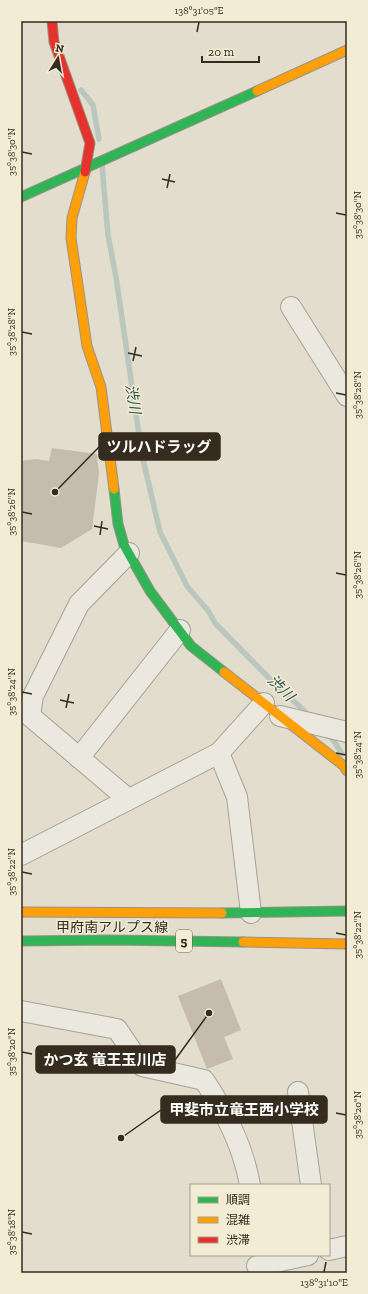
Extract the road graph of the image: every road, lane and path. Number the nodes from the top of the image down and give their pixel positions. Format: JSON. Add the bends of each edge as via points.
{"nodes":[{"id":1,"x":52,"y":21,"type":"edge"},
{"id":2,"x":347,"y":50,"type":"edge"},
{"id":3,"x":86,"y":167,"type":"junction"},
{"id":4,"x":21,"y":197,"type":"edge"},
{"id":5,"x":291,"y":307,"type":"dead end"},
{"id":6,"x":347,"y":396,"type":"edge"},
{"id":7,"x":129,"y":553,"type":"junction"},
{"id":8,"x":180,"y":630,"type":"junction"},
{"id":9,"x":264,"y":703,"type":"junction"},
{"id":10,"x":280,"y":716,"type":"junction"},
{"id":11,"x":347,"y":732,"type":"edge"},
{"id":12,"x":219,"y":753,"type":"junction"},
{"id":13,"x":79,"y":758,"type":"junction"},
{"id":14,"x":347,"y":771,"type":"edge"},
{"id":15,"x":128,"y":800,"type":"junction"},
{"id":16,"x":21,"y":855,"type":"edge"},
{"id":17,"x":347,"y":911,"type":"edge"},
{"id":18,"x":21,"y":912,"type":"edge"},
{"id":19,"x":251,"y":913,"type":"junction"},
{"id":20,"x":21,"y":941,"type":"edge"},
{"id":21,"x":347,"y":944,"type":"edge"},
{"id":22,"x":21,"y":1011,"type":"edge"},
{"id":23,"x":298,"y":1092,"type":"dead end"},
{"id":24,"x":250,"y":1184,"type":"edge"},
{"id":25,"x":311,"y":1184,"type":"edge"},
{"id":26,"x":303,"y":1256,"type":"edge"},
{"id":27,"x":257,"y":1265,"type":"edge"}],
"edges":[{"from":1,"to":3,"type":"street","via":[[54,42],[90,143]]},
{"from":2,"to":3,"type":"street"},
{"from":3,"to":4,"type":"street"},
{"from":3,"to":7,"type":"street","via":[[72,218],[71,238],[87,346],[101,387],[118,524]]},
{"from":5,"to":6,"type":"street"},
{"from":7,"to":8,"type":"street","via":[[150,591]]},
{"from":7,"to":13,"type":"street","via":[[79,604],[34,696],[30,716]]},
{"from":8,"to":9,"type":"street","via":[[191,646]]},
{"from":8,"to":13,"type":"street"},
{"from":9,"to":10,"type":"street"},
{"from":9,"to":12,"type":"street"},
{"from":10,"to":11,"type":"street"},
{"from":10,"to":14,"type":"street"},
{"from":12,"to":15,"type":"street"},
{"from":12,"to":19,"type":"street","via":[[237,797]]},
{"from":13,"to":15,"type":"street"},
{"from":15,"to":16,"type":"street"},
{"from":17,"to":19,"type":"street","name":"甲府南アルプス線","number":"5"},
{"from":18,"to":19,"type":"street","name":"甲府南アルプス線","number":"5"},
{"from":20,"to":21,"type":"street","name":"甲府南アルプス線","number":"5"},
{"from":22,"to":24,"type":"street","via":[[117,1029],[142,1066],[204,1080],[222,1106],[238,1141]]},
{"from":23,"to":25,"type":"street"},
{"from":26,"to":27,"type":"street"}]}
